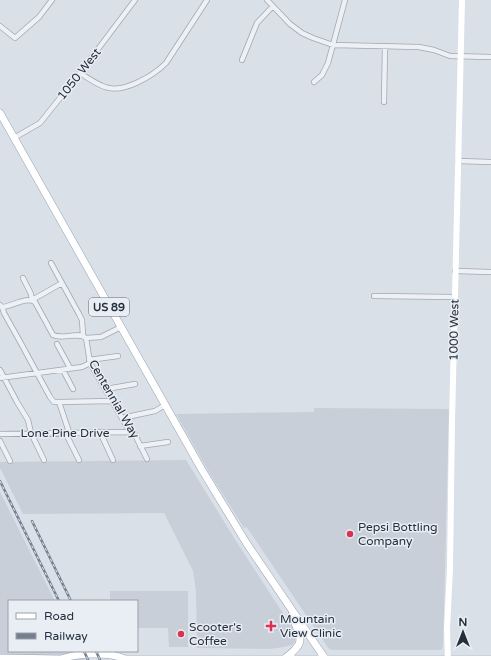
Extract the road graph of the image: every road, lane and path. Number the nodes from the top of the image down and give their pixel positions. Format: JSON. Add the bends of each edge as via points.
{"nodes":[{"id":1,"x":52,"y":0,"type":"edge"},
{"id":2,"x":135,"y":0,"type":"edge"},
{"id":3,"x":207,"y":0,"type":"edge"},
{"id":4,"x":266,"y":0,"type":"edge"},
{"id":5,"x":345,"y":0,"type":"edge"},
{"id":6,"x":462,"y":0,"type":"edge"},
{"id":7,"x":272,"y":7,"type":"junction"},
{"id":8,"x":0,"y":26,"type":"edge"},
{"id":9,"x":333,"y":45,"type":"junction"},
{"id":10,"x":385,"y":46,"type":"junction"},
{"id":11,"x":461,"y":56,"type":"junction"},
{"id":12,"x":491,"y":56,"type":"edge"},
{"id":13,"x":242,"y":60,"type":"dead end"},
{"id":14,"x":80,"y":73,"type":"junction"},
{"id":15,"x":314,"y":82,"type":"dead end"},
{"id":16,"x":384,"y":102,"type":"dead end"},
{"id":17,"x":0,"y":113,"type":"edge"},
{"id":18,"x":14,"y":138,"type":"junction"},
{"id":19,"x":458,"y":161,"type":"junction"},
{"id":20,"x":491,"y":162,"type":"edge"},
{"id":21,"x":51,"y":263,"type":"dead end"},
{"id":22,"x":455,"y":271,"type":"junction"},
{"id":23,"x":491,"y":272,"type":"edge"},
{"id":24,"x":23,"y":278,"type":"dead end"},
{"id":25,"x":62,"y":283,"type":"junction"},
{"id":26,"x":374,"y":296,"type":"dead end"},
{"id":27,"x":455,"y":297,"type":"junction"},
{"id":28,"x":32,"y":300,"type":"junction"},
{"id":29,"x":1,"y":306,"type":"edge"},
{"id":30,"x":121,"y":327,"type":"junction"},
{"id":31,"x":85,"y":336,"type":"junction"},
{"id":32,"x":57,"y":344,"type":"dead end"},
{"id":33,"x":118,"y":356,"type":"dead end"},
{"id":34,"x":90,"y":361,"type":"junction"},
{"id":35,"x":70,"y":368,"type":"junction"},
{"id":36,"x":0,"y":370,"type":"edge"},
{"id":37,"x":63,"y":370,"type":"junction"},
{"id":38,"x":37,"y":373,"type":"junction"},
{"id":39,"x":2,"y":378,"type":"edge"},
{"id":40,"x":135,"y":384,"type":"dead end"},
{"id":41,"x":73,"y":389,"type":"dead end"},
{"id":42,"x":106,"y":389,"type":"junction"},
{"id":43,"x":112,"y":401,"type":"junction"},
{"id":44,"x":59,"y":402,"type":"junction"},
{"id":45,"x":165,"y":405,"type":"junction"},
{"id":46,"x":122,"y":418,"type":"junction"},
{"id":47,"x":67,"y":432,"type":"junction"},
{"id":48,"x":100,"y":432,"type":"junction"},
{"id":49,"x":130,"y":432,"type":"junction"},
{"id":50,"x":31,"y":433,"type":"junction"},
{"id":51,"x":0,"y":434,"type":"edge"},
{"id":52,"x":0,"y":441,"type":"edge"},
{"id":53,"x":168,"y":442,"type":"dead end"},
{"id":54,"x":140,"y":446,"type":"junction"},
{"id":55,"x":147,"y":459,"type":"dead end"},
{"id":56,"x":44,"y":460,"type":"dead end"},
{"id":57,"x":79,"y":460,"type":"dead end"},
{"id":58,"x":112,"y":460,"type":"dead end"},
{"id":59,"x":10,"y":461,"type":"dead end"},
{"id":60,"x":290,"y":607,"type":"junction"},
{"id":61,"x":0,"y":658,"type":"edge"},
{"id":62,"x":23,"y":659,"type":"edge"},
{"id":63,"x":64,"y":659,"type":"edge"},
{"id":64,"x":123,"y":659,"type":"edge"},
{"id":65,"x":284,"y":659,"type":"junction"},
{"id":66,"x":326,"y":659,"type":"edge"},
{"id":67,"x":370,"y":659,"type":"edge"},
{"id":68,"x":491,"y":659,"type":"edge"},
{"id":69,"x":448,"y":660,"type":"edge"}],
"edges":[{"from":1,"to":8,"type":"street","via":[[40,17],[15,38]]},
{"from":2,"to":14,"type":"street","name":"1050 West"},
{"from":3,"to":14,"type":"street","via":[[166,63],[149,76],[122,88],[112,89]]},
{"from":4,"to":7,"type":"street"},
{"from":5,"to":9,"type":"street"},
{"from":6,"to":11,"type":"street","name":"1000 West"},
{"from":7,"to":9,"type":"street","via":[[302,33]]},
{"from":7,"to":13,"type":"street","via":[[257,23]]},
{"from":9,"to":10,"type":"street"},
{"from":9,"to":15,"type":"street","via":[[322,75]]},
{"from":10,"to":11,"type":"street","via":[[419,47],[450,56]]},
{"from":10,"to":16,"type":"street"},
{"from":11,"to":12,"type":"street"},
{"from":11,"to":19,"type":"street","name":"1000 West"},
{"from":14,"to":18,"type":"street","name":"1050 West","via":[[40,123]]},
{"from":17,"to":18,"type":"main road","number":"US 89"},
{"from":18,"to":30,"type":"main road","number":"US 89"},
{"from":19,"to":20,"type":"street"},
{"from":19,"to":22,"type":"street","name":"1000 West"},
{"from":21,"to":25,"type":"street","name":"Centennial Way"},
{"from":22,"to":23,"type":"street"},
{"from":22,"to":27,"type":"street","name":"1000 West"},
{"from":24,"to":28,"type":"street"},
{"from":25,"to":28,"type":"street"},
{"from":25,"to":31,"type":"street","name":"Centennial Way","via":[[82,320]]},
{"from":26,"to":27,"type":"street"},
{"from":27,"to":69,"type":"street","name":"1000 West"},
{"from":28,"to":29,"type":"street"},
{"from":28,"to":31,"type":"street","via":[[53,335],[58,338]]},
{"from":29,"to":38,"type":"street"},
{"from":30,"to":31,"type":"street","via":[[101,337]]},
{"from":30,"to":45,"type":"main road","number":"US 89"},
{"from":31,"to":34,"type":"street","name":"Centennial Way"},
{"from":32,"to":35,"type":"street"},
{"from":33,"to":34,"type":"street"},
{"from":34,"to":35,"type":"street","via":[[82,367]]},
{"from":34,"to":42,"type":"street","name":"Centennial Way"},
{"from":35,"to":37,"type":"street"},
{"from":36,"to":39,"type":"street"},
{"from":37,"to":38,"type":"street"},
{"from":37,"to":41,"type":"street"},
{"from":38,"to":39,"type":"street"},
{"from":38,"to":44,"type":"street","via":[[52,400]]},
{"from":39,"to":50,"type":"street","via":[[28,420]]},
{"from":40,"to":42,"type":"street"},
{"from":42,"to":43,"type":"street","name":"Centennial Way"},
{"from":43,"to":44,"type":"street"},
{"from":43,"to":46,"type":"street","name":"Centennial Way"},
{"from":44,"to":47,"type":"street"},
{"from":45,"to":46,"type":"street","via":[[154,411]]},
{"from":45,"to":60,"type":"main road","number":"US 89","via":[[220,501]]},
{"from":46,"to":49,"type":"street","name":"Centennial Way"},
{"from":47,"to":48,"type":"street","name":"Lone Pine Drive"},
{"from":47,"to":50,"type":"street","name":"Lone Pine Drive"},
{"from":47,"to":57,"type":"street"},
{"from":48,"to":49,"type":"street","name":"Lone Pine Drive"},
{"from":48,"to":58,"type":"street"},
{"from":49,"to":54,"type":"street","name":"Centennial Way","via":[[134,433]]},
{"from":50,"to":51,"type":"street","name":"Lone Pine Drive"},
{"from":50,"to":56,"type":"street"},
{"from":52,"to":59,"type":"street"},
{"from":53,"to":54,"type":"street"},
{"from":54,"to":55,"type":"street","name":"Centennial Way"},
{"from":60,"to":65,"type":"main road","via":[[300,640],[297,649]]},
{"from":60,"to":66,"type":"main road","number":"US 89"},
{"from":61,"to":62,"type":"main road"},
{"from":62,"to":63,"type":"main road"},
{"from":63,"to":64,"type":"main road","via":[[72,655],[116,655]]},
{"from":64,"to":65,"type":"main road"},
{"from":65,"to":66,"type":"main road"},
{"from":66,"to":67,"type":"main road"},
{"from":67,"to":69,"type":"main road"},
{"from":68,"to":69,"type":"main road"}]}
